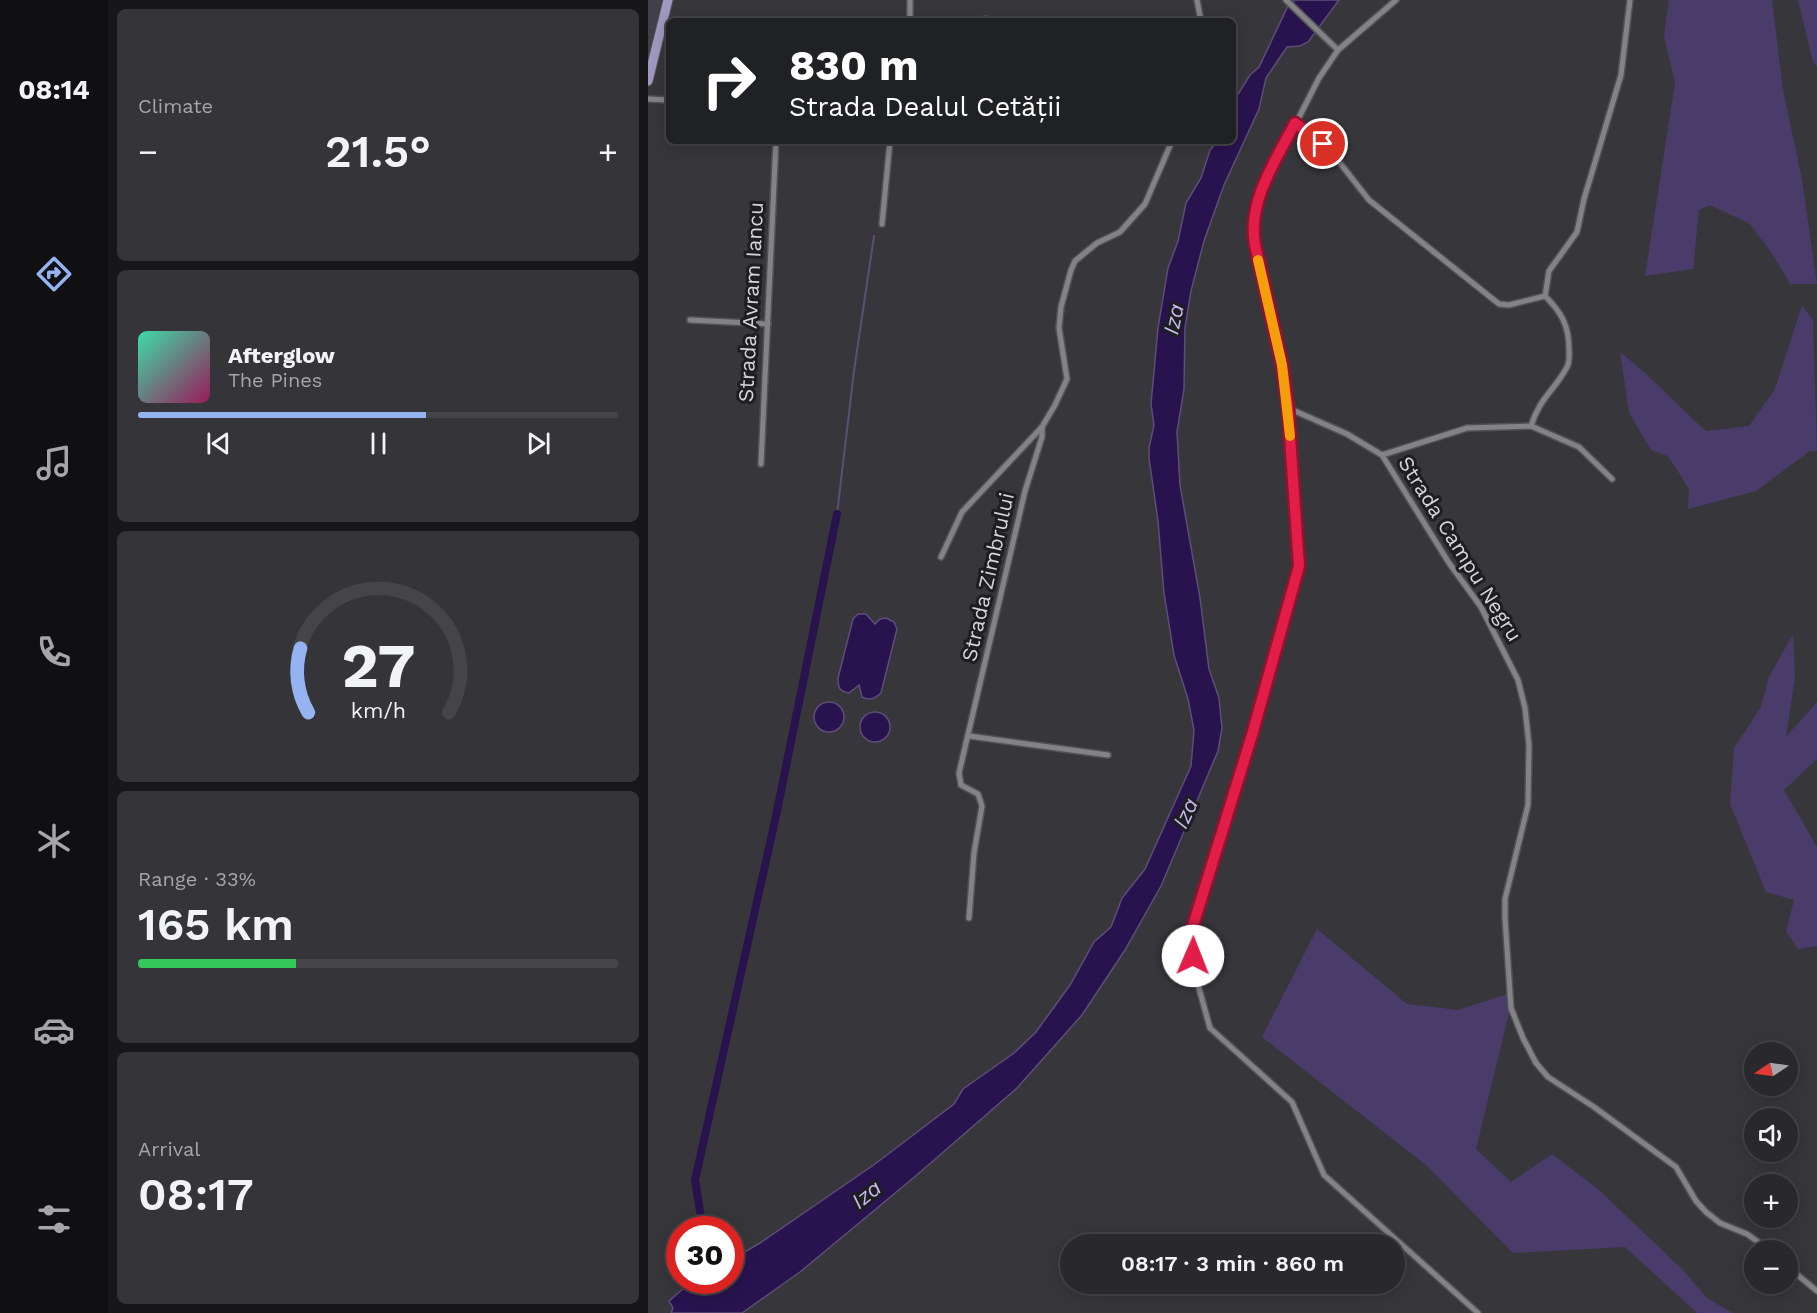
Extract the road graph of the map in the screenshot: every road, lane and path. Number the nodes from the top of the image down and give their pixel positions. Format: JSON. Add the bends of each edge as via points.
{"nodes":[{"id":1,"x":668,"y":0,"type":"edge"},
{"id":2,"x":910,"y":0,"type":"edge"},
{"id":3,"x":1197,"y":0,"type":"edge"},
{"id":4,"x":1286,"y":0,"type":"edge"},
{"id":5,"x":1396,"y":0,"type":"edge"},
{"id":6,"x":1630,"y":0,"type":"edge"},
{"id":7,"x":910,"y":18,"type":"edge"},
{"id":8,"x":1200,"y":18,"type":"edge"},
{"id":9,"x":1338,"y":50,"type":"junction"},
{"id":10,"x":648,"y":81,"type":"edge"},
{"id":11,"x":648,"y":99,"type":"edge"},
{"id":12,"x":666,"y":100,"type":"edge"},
{"id":13,"x":1295,"y":123,"type":"junction"},
{"id":14,"x":776,"y":144,"type":"edge"},
{"id":15,"x":890,"y":144,"type":"edge"},
{"id":16,"x":1171,"y":144,"type":"edge"},
{"id":17,"x":882,"y":224,"type":"dead end"},
{"id":18,"x":1545,"y":296,"type":"junction"},
{"id":19,"x":690,"y":320,"type":"dead end"},
{"id":20,"x":768,"y":324,"type":"junction"},
{"id":21,"x":1288,"y":408,"type":"junction"},
{"id":22,"x":1531,"y":426,"type":"junction"},
{"id":23,"x":1042,"y":427,"type":"junction"},
{"id":24,"x":1382,"y":455,"type":"junction"},
{"id":25,"x":761,"y":464,"type":"dead end"},
{"id":26,"x":1612,"y":479,"type":"dead end"},
{"id":27,"x":941,"y":557,"type":"dead end"},
{"id":28,"x":969,"y":736,"type":"junction"},
{"id":29,"x":1108,"y":755,"type":"dead end"},
{"id":30,"x":969,"y":918,"type":"dead end"},
{"id":31,"x":1756,"y":1240,"type":"edge"},
{"id":32,"x":1798,"y":1275,"type":"edge"},
{"id":33,"x":1817,"y":1291,"type":"edge"},
{"id":34,"x":1478,"y":1313,"type":"edge"}],
"edges":[{"from":1,"to":10,"type":"main road"},
{"from":2,"to":7,"type":"street"},
{"from":3,"to":8,"type":"street"},
{"from":4,"to":9,"type":"street"},
{"from":5,"to":9,"type":"street"},
{"from":6,"to":18,"type":"street","via":[[1621,75],[1577,232],[1550,271]]},
{"from":9,"to":13,"type":"street","via":[[1318,78]]},
{"from":11,"to":12,"type":"street"},
{"from":13,"to":18,"type":"street","via":[[1329,149],[1369,200],[1499,304]]},
{"from":13,"to":21,"type":"street","via":[[1260,194],[1253,224]]},
{"from":14,"to":20,"type":"street","name":"Strada Avram Iancu"},
{"from":15,"to":17,"type":"street"},
{"from":16,"to":23,"type":"street","name":"Strada Zimbrului","via":[[1145,204],[1120,232],[1092,246],[1075,261],[1059,328],[1067,379]]},
{"from":18,"to":22,"type":"street","via":[[1565,321],[1569,365],[1537,407]]},
{"from":19,"to":20,"type":"street"},
{"from":20,"to":25,"type":"street","name":"Strada Avram Iancu"},
{"from":21,"to":24,"type":"street","name":"Strada Campu Negru","via":[[1347,434]]},
{"from":21,"to":34,"type":"street","via":[[1299,566],[1192,929],[1197,981],[1210,1028],[1292,1102],[1324,1175]]},
{"from":22,"to":24,"type":"street","name":"Strada Campu Negru","via":[[1467,428]]},
{"from":22,"to":26,"type":"street","name":"Strada Campu Negru","via":[[1579,447]]},
{"from":23,"to":27,"type":"street","name":"Strada Zimbrului","via":[[962,512]]},
{"from":23,"to":28,"type":"street","name":"Strada Zimbrului"},
{"from":24,"to":31,"type":"street","name":"Strada Campu Negru","via":[[1481,607],[1518,680],[1525,708],[1528,805],[1505,898],[1504,918],[1511,1008],[1523,1038],[1548,1077],[1676,1167],[1696,1201],[1720,1223]]},
{"from":28,"to":29,"type":"street"},
{"from":28,"to":30,"type":"street","name":"Strada Zimbrului","via":[[959,780],[978,794],[982,806]]},
{"from":32,"to":33,"type":"street"}]}
